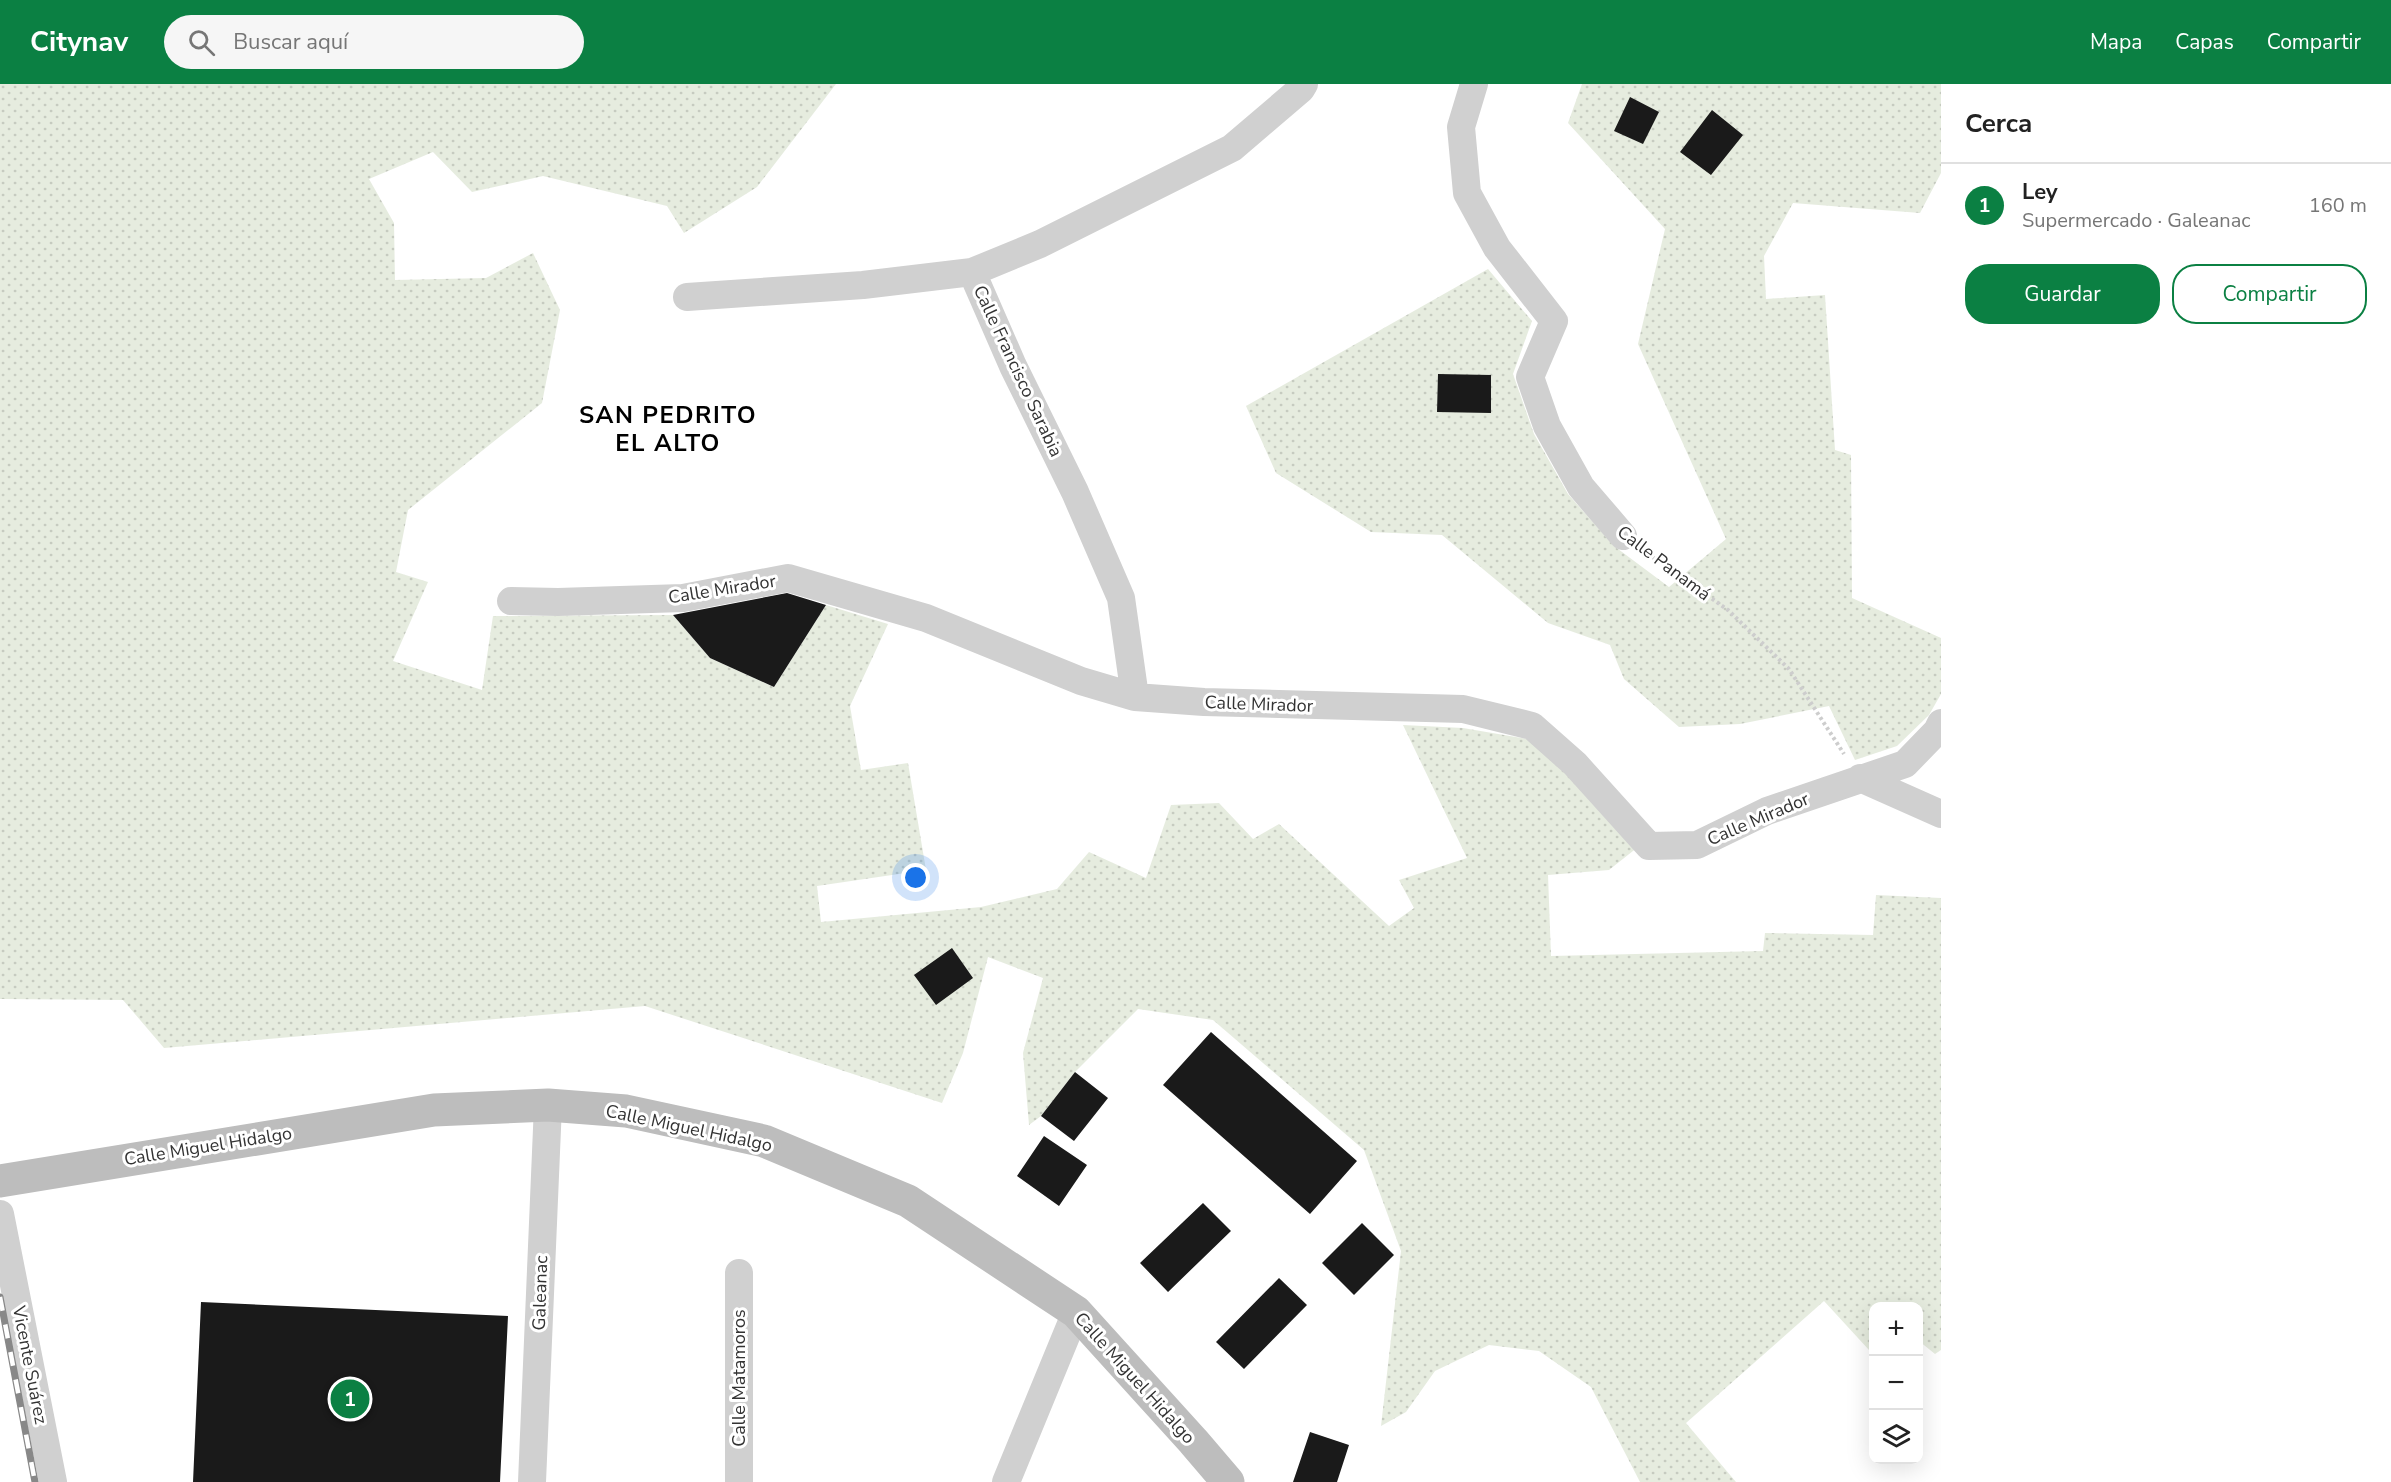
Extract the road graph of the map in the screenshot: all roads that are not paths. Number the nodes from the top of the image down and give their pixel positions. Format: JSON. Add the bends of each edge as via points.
{"nodes":[{"id":1,"x":1304,"y":84,"type":"edge"},
{"id":2,"x":1474,"y":84,"type":"edge"},
{"id":3,"x":972,"y":272,"type":"junction"},
{"id":4,"x":687,"y":297,"type":"dead end"},
{"id":5,"x":1623,"y":536,"type":"road end"},
{"id":6,"x":511,"y":601,"type":"dead end"},
{"id":7,"x":1135,"y":697,"type":"junction"},
{"id":8,"x":1941,"y":723,"type":"edge"},
{"id":9,"x":1860,"y":778,"type":"junction"},
{"id":10,"x":1941,"y":814,"type":"edge"},
{"id":11,"x":548,"y":1105,"type":"junction"},
{"id":12,"x":0,"y":1181,"type":"edge"},
{"id":13,"x":0,"y":1214,"type":"edge"},
{"id":14,"x":740,"y":1273,"type":"dead end"},
{"id":15,"x":1076,"y":1312,"type":"junction"},
{"id":16,"x":53,"y":1482,"type":"edge"},
{"id":17,"x":532,"y":1482,"type":"edge"},
{"id":18,"x":739,"y":1482,"type":"edge"},
{"id":19,"x":1006,"y":1482,"type":"edge"},
{"id":20,"x":1228,"y":1482,"type":"edge"}],
"edges":[{"from":1,"to":3,"type":"street","name":"Calle Francisco Sarabia","via":[[1232,148],[1040,244]]},
{"from":2,"to":5,"type":"street","name":"Calle Panamá","via":[[1461,127],[1467,193],[1497,248],[1554,321],[1530,377],[1547,426],[1581,487]]},
{"from":3,"to":4,"type":"street","via":[[863,285]]},
{"from":3,"to":7,"type":"street","name":"Calle Francisco Sarabia","via":[[1121,598]]},
{"from":6,"to":7,"type":"street","name":"Calle Mirador","via":[[683,598],[788,578],[926,618],[1082,681]]},
{"from":7,"to":9,"type":"street","name":"Calle Mirador","via":[[1463,710],[1532,726],[1575,764],[1649,846],[1697,845],[1767,811]]},
{"from":8,"to":9,"type":"street","name":"Calle Mirador","via":[[1905,764]]},
{"from":9,"to":10,"type":"street"},
{"from":11,"to":12,"type":"main road","name":"Calle Miguel Hidalgo","via":[[434,1110]]},
{"from":11,"to":15,"type":"main road","name":"Calle Miguel Hidalgo","via":[[626,1111],[764,1141],[908,1201]]},
{"from":11,"to":17,"type":"street","name":"Galeanac"},
{"from":13,"to":16,"type":"street","name":"Vicente Suárez"},
{"from":14,"to":18,"type":"street","name":"Calle Matamoros"},
{"from":15,"to":19,"type":"street"},
{"from":15,"to":20,"type":"main road","name":"Calle Miguel Hidalgo"}]}
